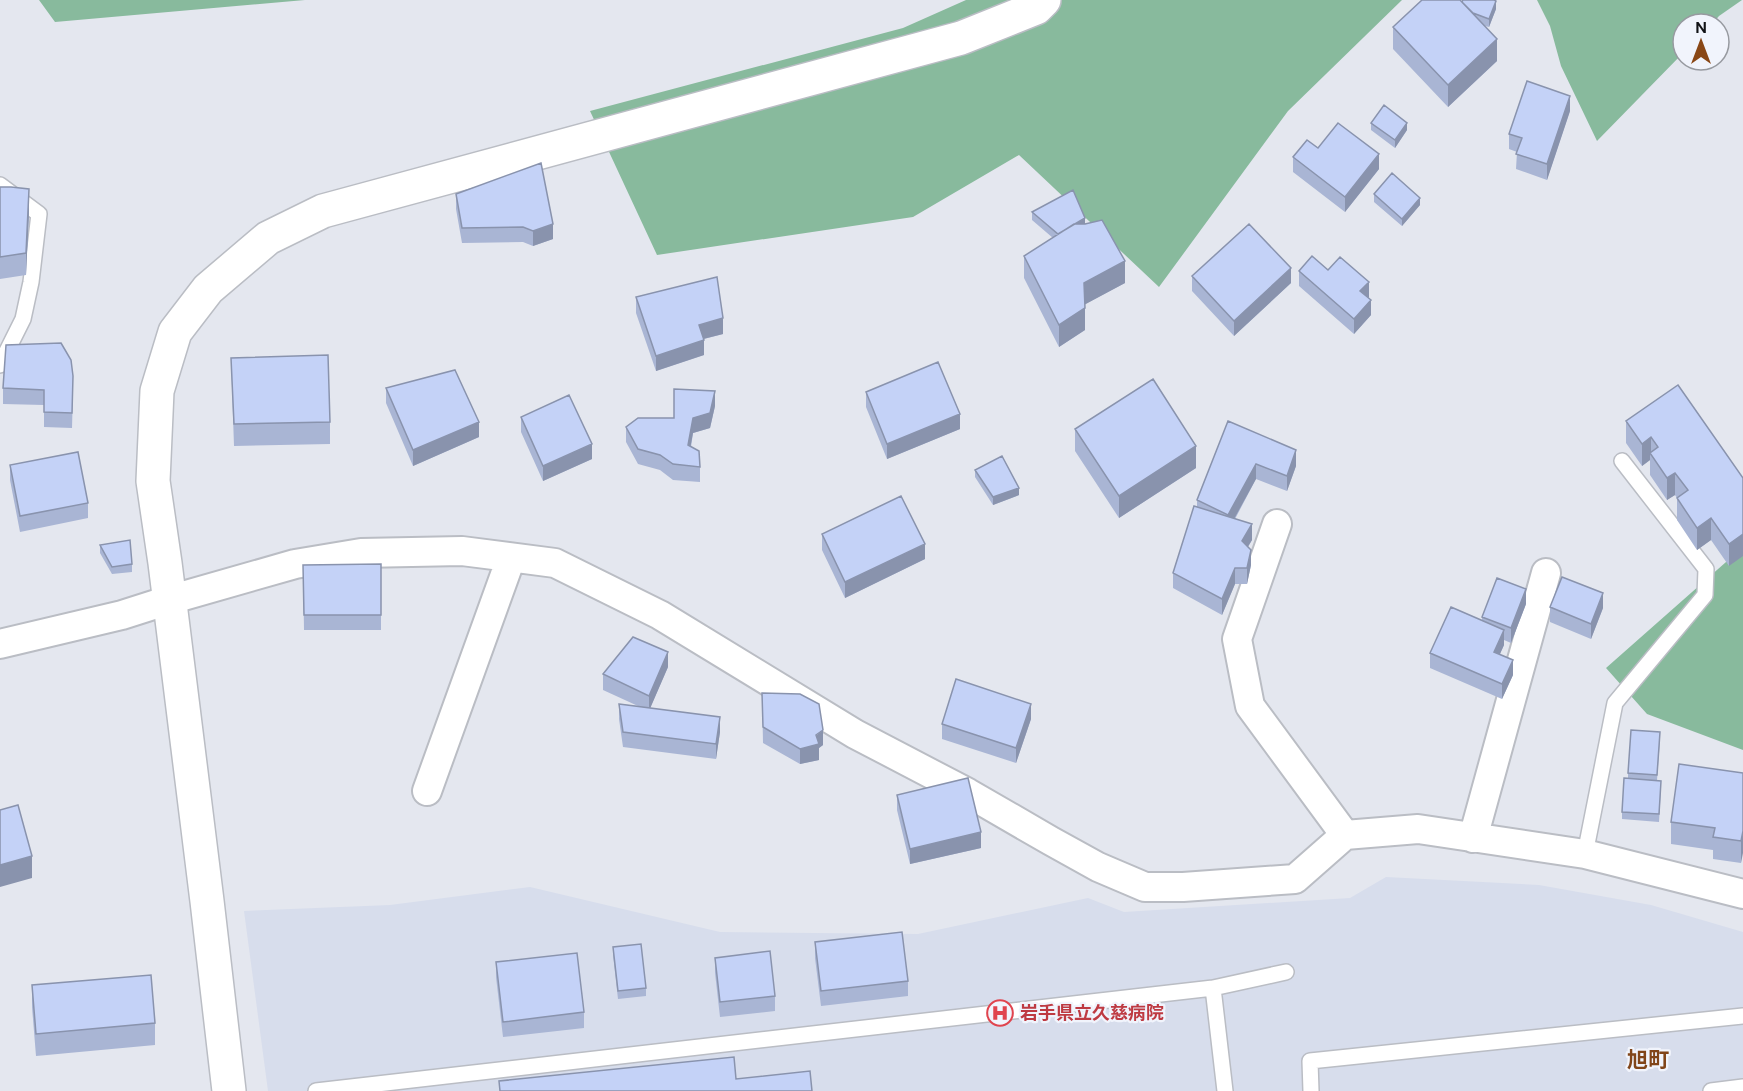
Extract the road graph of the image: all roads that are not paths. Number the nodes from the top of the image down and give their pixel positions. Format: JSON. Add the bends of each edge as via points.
{"nodes":[{"id":1,"x":1044,"y":0,"type":"edge"},
{"id":2,"x":0,"y":185,"type":"edge"},
{"id":3,"x":0,"y":365,"type":"edge"},
{"id":4,"x":1623,"y":460,"type":"dead end"},
{"id":5,"x":1277,"y":524,"type":"dead end"},
{"id":6,"x":511,"y":558,"type":"junction"},
{"id":7,"x":1546,"y":573,"type":"dead end"},
{"id":8,"x":169,"y":600,"type":"junction"},
{"id":9,"x":0,"y":644,"type":"edge"},
{"id":10,"x":428,"y":791,"type":"dead end"},
{"id":11,"x":1345,"y":835,"type":"junction"},
{"id":12,"x":1473,"y":838,"type":"junction"},
{"id":13,"x":1585,"y":854,"type":"junction"},
{"id":14,"x":1743,"y":894,"type":"edge"},
{"id":15,"x":1286,"y":972,"type":"dead end"},
{"id":16,"x":1213,"y":987,"type":"junction"},
{"id":17,"x":1743,"y":1016,"type":"edge"},
{"id":18,"x":1743,"y":1087,"type":"edge"},
{"id":19,"x":377,"y":1088,"type":"edge"},
{"id":20,"x":229,"y":1091,"type":"edge"},
{"id":21,"x":316,"y":1091,"type":"edge"},
{"id":22,"x":1225,"y":1091,"type":"edge"},
{"id":23,"x":1311,"y":1091,"type":"edge"},
{"id":24,"x":1711,"y":1091,"type":"edge"}],
"edges":[{"from":1,"to":8,"type":"street","via":[[1036,8],[961,38],[323,211],[268,238],[208,289],[175,332],[157,391],[153,481]]},
{"from":2,"to":3,"type":"lane","via":[[39,214],[23,320]]},
{"from":4,"to":13,"type":"lane","via":[[1706,569],[1705,595],[1615,703]]},
{"from":5,"to":11,"type":"street","via":[[1238,639],[1250,706]]},
{"from":6,"to":8,"type":"street","via":[[462,551],[361,553],[295,564]]},
{"from":6,"to":10,"type":"street"},
{"from":6,"to":11,"type":"street","via":[[555,563],[660,615],[855,734],[1088,862],[1145,886],[1294,879]]},
{"from":7,"to":12,"type":"street"},
{"from":8,"to":9,"type":"street"},
{"from":8,"to":20,"type":"street"},
{"from":11,"to":12,"type":"street","via":[[1418,829]]},
{"from":12,"to":13,"type":"street"},
{"from":13,"to":14,"type":"street"},
{"from":15,"to":16,"type":"lane"},
{"from":16,"to":19,"type":"lane"},
{"from":16,"to":22,"type":"lane"},
{"from":17,"to":23,"type":"lane","via":[[1310,1061]]},
{"from":18,"to":24,"type":"lane"},
{"from":19,"to":21,"type":"lane"}]}
